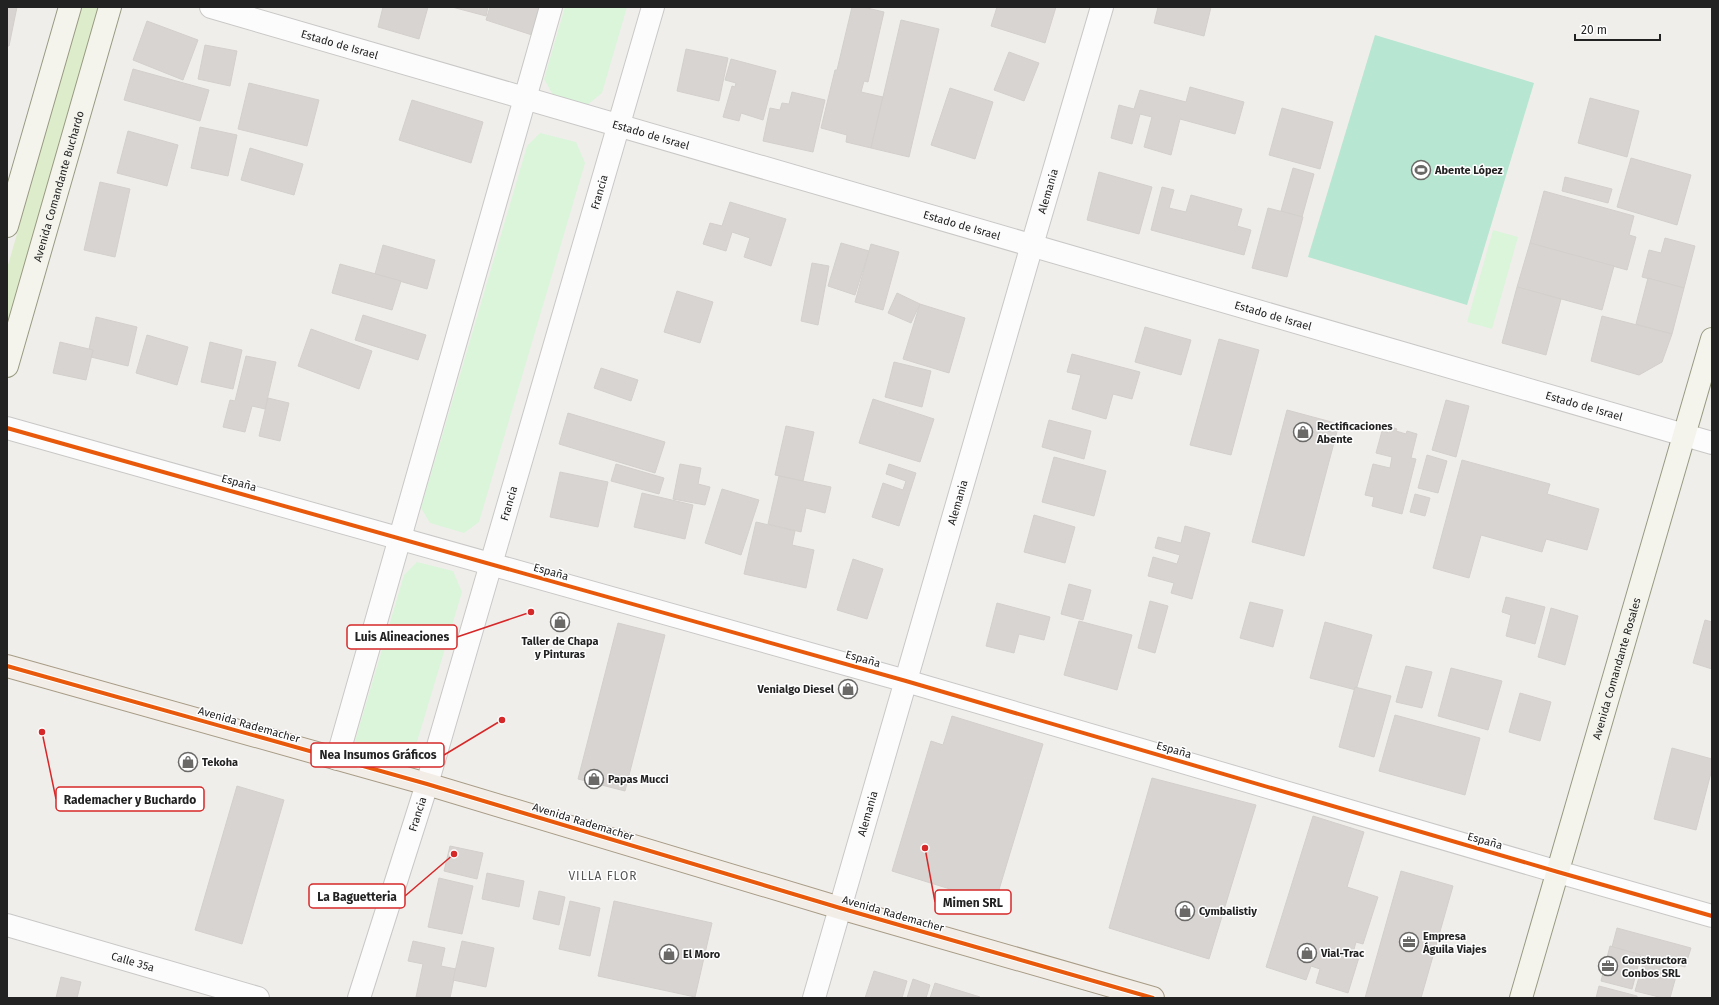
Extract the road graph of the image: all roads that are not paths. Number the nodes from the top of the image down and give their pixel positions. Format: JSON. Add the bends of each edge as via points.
{"nodes":[{"id":1,"x":70,"y":7,"type":"edge"},
{"id":2,"x":110,"y":7,"type":"edge"},
{"id":3,"x":211,"y":7,"type":"edge"},
{"id":4,"x":551,"y":7,"type":"edge"},
{"id":5,"x":653,"y":7,"type":"edge"},
{"id":6,"x":1102,"y":7,"type":"edge"},
{"id":7,"x":526,"y":99,"type":"junction"},
{"id":8,"x":618,"y":126,"type":"junction"},
{"id":9,"x":7,"y":226,"type":"edge"},
{"id":10,"x":1032,"y":246,"type":"junction"},
{"id":11,"x":1712,"y":339,"type":"edge"},
{"id":12,"x":7,"y":366,"type":"edge"},
{"id":13,"x":7,"y":428,"type":"edge"},
{"id":14,"x":1684,"y":435,"type":"junction"},
{"id":15,"x":1712,"y":443,"type":"edge"},
{"id":16,"x":400,"y":538,"type":"junction"},
{"id":17,"x":491,"y":564,"type":"junction"},
{"id":18,"x":7,"y":666,"type":"edge"},
{"id":19,"x":906,"y":681,"type":"junction"},
{"id":20,"x":337,"y":759,"type":"junction"},
{"id":21,"x":427,"y":784,"type":"junction"},
{"id":22,"x":1558,"y":872,"type":"junction"},
{"id":23,"x":840,"y":908,"type":"junction"},
{"id":24,"x":1712,"y":916,"type":"edge"},
{"id":25,"x":7,"y":925,"type":"edge"},
{"id":26,"x":258,"y":998,"type":"edge"},
{"id":27,"x":359,"y":998,"type":"edge"},
{"id":28,"x":814,"y":998,"type":"edge"},
{"id":29,"x":1153,"y":998,"type":"edge"},
{"id":30,"x":1521,"y":998,"type":"edge"}],
"edges":[{"from":1,"to":9,"type":"main road"},
{"from":2,"to":12,"type":"main road","name":"Avenida Comandante Buchardo"},
{"from":3,"to":7,"type":"street","name":"Estado de Israel"},
{"from":4,"to":7,"type":"street"},
{"from":5,"to":8,"type":"street","name":"Francia"},
{"from":6,"to":10,"type":"street","name":"Alemania"},
{"from":7,"to":8,"type":"street","name":"Estado de Israel"},
{"from":7,"to":16,"type":"street"},
{"from":8,"to":10,"type":"street","name":"Estado de Israel"},
{"from":8,"to":17,"type":"street","name":"Francia"},
{"from":10,"to":14,"type":"street","name":"Estado de Israel"},
{"from":10,"to":19,"type":"street","name":"Alemania"},
{"from":11,"to":14,"type":"main road","name":"Avenida Comandante Rosales"},
{"from":13,"to":16,"type":"street","name":"España"},
{"from":14,"to":15,"type":"street","name":"Estado de Israel"},
{"from":14,"to":22,"type":"main road","name":"Avenida Comandante Rosales"},
{"from":16,"to":17,"type":"street","name":"España"},
{"from":16,"to":20,"type":"street"},
{"from":17,"to":19,"type":"street","name":"España"},
{"from":17,"to":21,"type":"street","name":"Francia"},
{"from":18,"to":20,"type":"main road","name":"Avenida Rademacher"},
{"from":19,"to":22,"type":"street","name":"España"},
{"from":19,"to":23,"type":"street","name":"Alemania"},
{"from":20,"to":21,"type":"main road","name":"Avenida Rademacher"},
{"from":21,"to":23,"type":"main road","name":"Avenida Rademacher"},
{"from":21,"to":27,"type":"street","name":"Francia"},
{"from":22,"to":24,"type":"street","name":"España"},
{"from":22,"to":30,"type":"main road","name":"Avenida Comandante Rosales"},
{"from":23,"to":28,"type":"street","name":"Alemania"},
{"from":23,"to":29,"type":"main road","name":"Avenida Rademacher"},
{"from":25,"to":26,"type":"street","name":"Calle 35a"}]}
